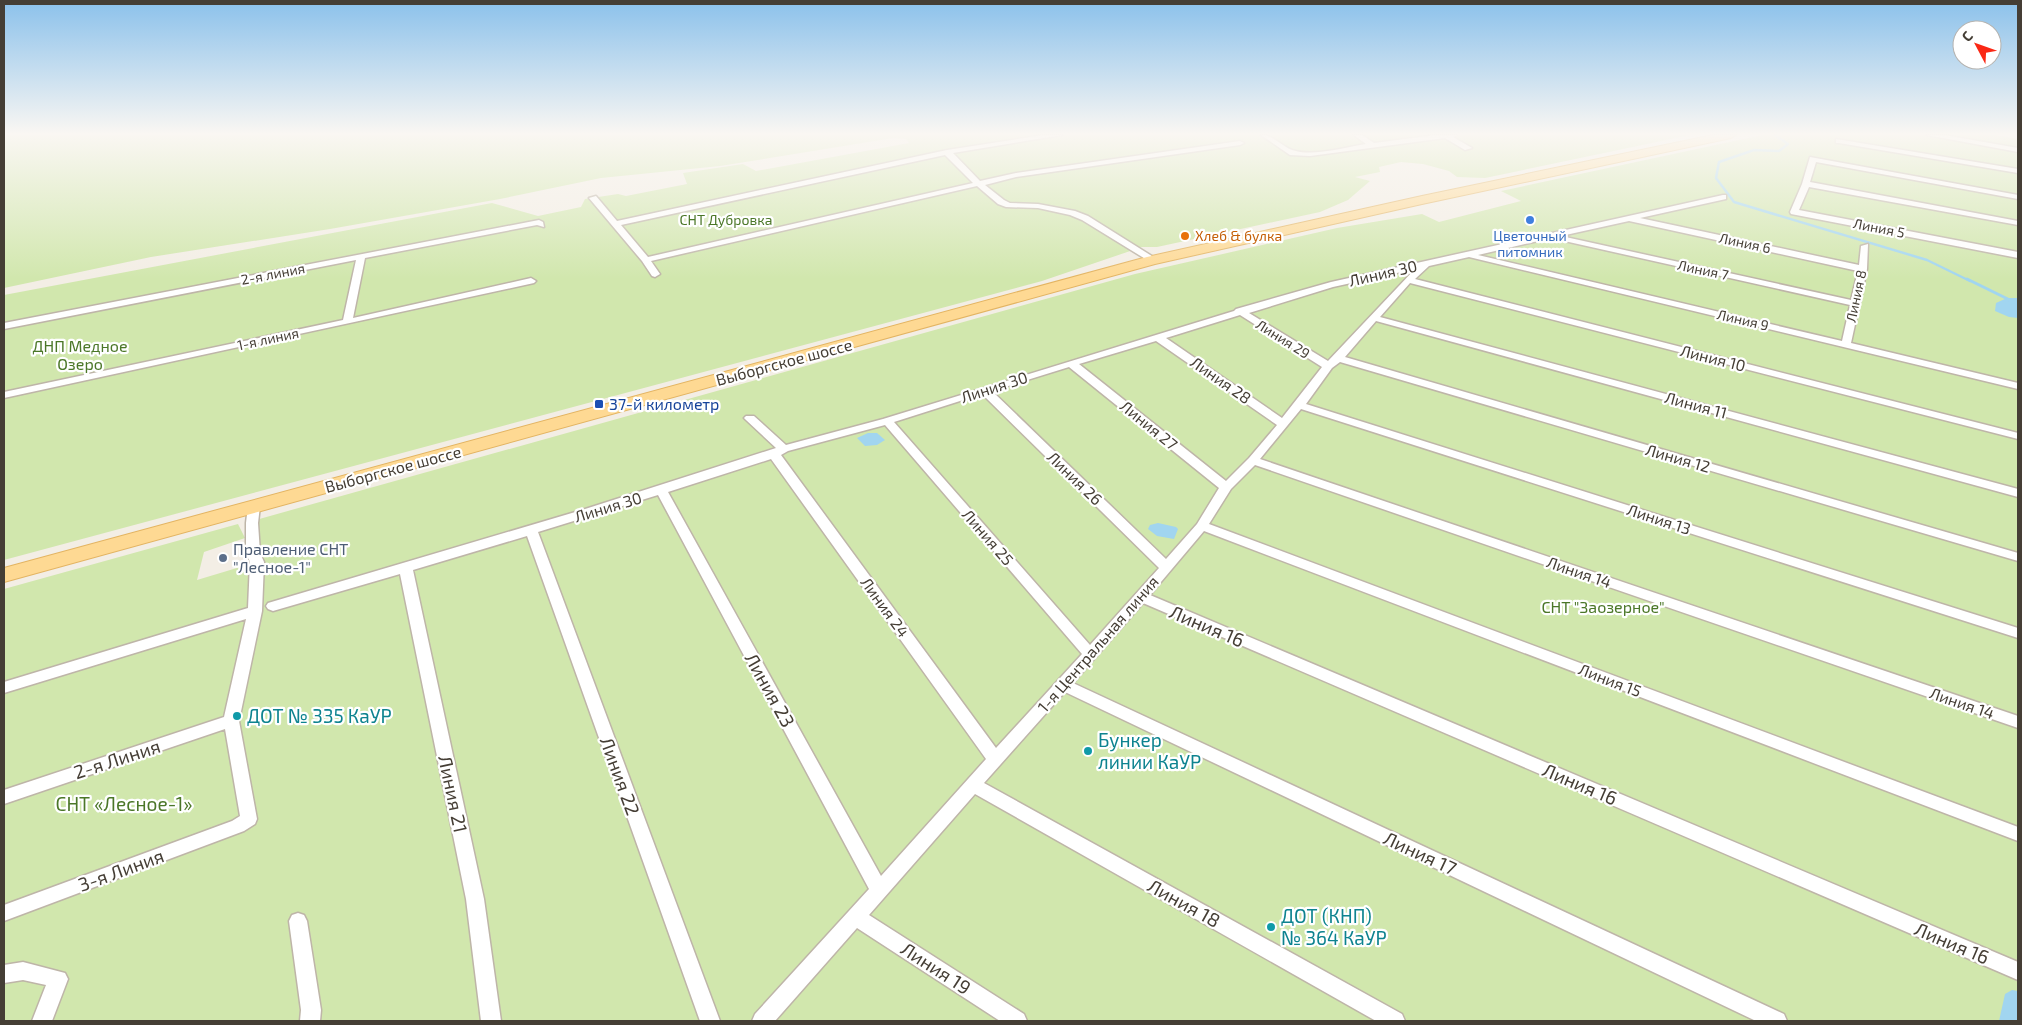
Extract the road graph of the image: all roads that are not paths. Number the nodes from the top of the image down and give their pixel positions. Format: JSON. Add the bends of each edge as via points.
{"nodes":[{"id":1,"x":805,"y":183,"type":"edge"},
{"id":2,"x":978,"y":183,"type":"joint"},
{"id":3,"x":1503,"y":183,"type":"edge"},
{"id":4,"x":1942,"y":183,"type":"edge"},
{"id":5,"x":1806,"y":184,"type":"joint"},
{"id":6,"x":1724,"y":197,"type":"dead end"},
{"id":7,"x":2018,"y":197,"type":"edge"},
{"id":8,"x":593,"y":198,"type":"dead end"},
{"id":9,"x":1628,"y":218,"type":"junction"},
{"id":10,"x":2018,"y":223,"type":"edge"},
{"id":11,"x":616,"y":224,"type":"junction"},
{"id":12,"x":541,"y":225,"type":"dead end"},
{"id":13,"x":1552,"y":236,"type":"junction"},
{"id":14,"x":1865,"y":246,"type":"dead end"},
{"id":15,"x":1468,"y":254,"type":"junction"},
{"id":16,"x":2018,"y":255,"type":"edge"},
{"id":17,"x":361,"y":257,"type":"junction"},
{"id":18,"x":646,"y":260,"type":"junction"},
{"id":19,"x":1152,"y":260,"type":"junction"},
{"id":20,"x":1426,"y":264,"type":"junction"},
{"id":21,"x":1862,"y":269,"type":"junction"},
{"id":22,"x":655,"y":274,"type":"dead end"},
{"id":23,"x":1408,"y":280,"type":"junction"},
{"id":24,"x":531,"y":281,"type":"dead end"},
{"id":25,"x":1854,"y":303,"type":"junction"},
{"id":26,"x":1239,"y":311,"type":"junction"},
{"id":27,"x":1374,"y":318,"type":"junction"},
{"id":28,"x":347,"y":322,"type":"junction"},
{"id":29,"x":4,"y":326,"type":"edge"},
{"id":30,"x":1158,"y":337,"type":"junction"},
{"id":31,"x":1846,"y":345,"type":"junction"},
{"id":32,"x":1333,"y":362,"type":"junction"},
{"id":33,"x":1071,"y":363,"type":"junction"},
{"id":34,"x":2018,"y":386,"type":"edge"},
{"id":35,"x":984,"y":390,"type":"junction"},
{"id":36,"x":4,"y":394,"type":"edge"},
{"id":37,"x":1299,"y":405,"type":"junction"},
{"id":38,"x":750,"y":418,"type":"dead end"},
{"id":39,"x":887,"y":421,"type":"junction"},
{"id":40,"x":1283,"y":424,"type":"junction"},
{"id":41,"x":2018,"y":436,"type":"edge"},
{"id":42,"x":779,"y":452,"type":"junction"},
{"id":43,"x":1253,"y":460,"type":"junction"},
{"id":44,"x":1226,"y":487,"type":"junction"},
{"id":45,"x":661,"y":490,"type":"junction"},
{"id":46,"x":2018,"y":493,"type":"edge"},
{"id":47,"x":254,"y":506,"type":"junction"},
{"id":48,"x":1202,"y":526,"type":"junction"},
{"id":49,"x":531,"y":530,"type":"junction"},
{"id":50,"x":2018,"y":557,"type":"edge"},
{"id":51,"x":1166,"y":567,"type":"junction"},
{"id":52,"x":406,"y":568,"type":"junction"},
{"id":53,"x":4,"y":575,"type":"edge"},
{"id":54,"x":1141,"y":597,"type":"junction"},
{"id":55,"x":273,"y":606,"type":"dead end"},
{"id":56,"x":255,"y":612,"type":"junction"},
{"id":57,"x":2018,"y":633,"type":"edge"},
{"id":58,"x":1089,"y":653,"type":"junction"},
{"id":59,"x":1062,"y":684,"type":"junction"},
{"id":60,"x":4,"y":687,"type":"edge"},
{"id":61,"x":231,"y":721,"type":"junction"},
{"id":62,"x":2018,"y":722,"type":"edge"},
{"id":63,"x":996,"y":760,"type":"junction"},
{"id":64,"x":973,"y":785,"type":"junction"},
{"id":65,"x":4,"y":797,"type":"edge"},
{"id":66,"x":2018,"y":834,"type":"edge"},
{"id":67,"x":879,"y":890,"type":"junction"},
{"id":68,"x":4,"y":913,"type":"edge"},
{"id":69,"x":855,"y":916,"type":"junction"},
{"id":70,"x":298,"y":921,"type":"dead end"},
{"id":71,"x":2018,"y":971,"type":"edge"},
{"id":72,"x":4,"y":974,"type":"edge"},
{"id":73,"x":42,"y":1021,"type":"edge"},
{"id":74,"x":310,"y":1021,"type":"edge"},
{"id":75,"x":491,"y":1021,"type":"edge"},
{"id":76,"x":710,"y":1021,"type":"edge"},
{"id":77,"x":762,"y":1021,"type":"edge"},
{"id":78,"x":1017,"y":1021,"type":"edge"},
{"id":79,"x":1395,"y":1021,"type":"edge"},
{"id":80,"x":1777,"y":1021,"type":"edge"}],
"edges":[{"from":1,"to":11,"type":"street"},
{"from":2,"to":18,"type":"street"},
{"from":2,"to":19,"type":"street","via":[[1000,202],[1061,210],[1085,218]]},
{"from":3,"to":19,"type":"main road","name":"Выборгское шоссе"},
{"from":4,"to":7,"type":"street","name":"Линия 5"},
{"from":5,"to":10,"type":"street"},
{"from":5,"to":16,"type":"street","name":"Линия 5","via":[[1794,212]]},
{"from":6,"to":9,"type":"street","name":"Линия 30"},
{"from":8,"to":11,"type":"street"},
{"from":9,"to":13,"type":"street","name":"Линия 30"},
{"from":9,"to":21,"type":"street","name":"Линия 6"},
{"from":11,"to":18,"type":"street"},
{"from":12,"to":17,"type":"street","name":"2-я линия","via":[[539,222]]},
{"from":13,"to":15,"type":"street","name":"Линия 30"},
{"from":13,"to":25,"type":"street","name":"Линия 7"},
{"from":14,"to":21,"type":"street","name":"Линия 8"},
{"from":15,"to":20,"type":"street","name":"Линия 30"},
{"from":15,"to":31,"type":"street","name":"Линия 9"},
{"from":17,"to":28,"type":"street"},
{"from":17,"to":29,"type":"street","name":"2-я линия"},
{"from":18,"to":22,"type":"street"},
{"from":19,"to":47,"type":"main road","name":"Выборгское шоссе"},
{"from":20,"to":23,"type":"street","name":"1-я Центральная линия"},
{"from":20,"to":26,"type":"street","name":"Линия 30","via":[[1331,285]]},
{"from":21,"to":25,"type":"street","name":"Линия 8"},
{"from":23,"to":27,"type":"street","name":"1-я Центральная линия"},
{"from":23,"to":41,"type":"street","name":"Линия 10"},
{"from":24,"to":28,"type":"street","name":"1-я линия"},
{"from":25,"to":31,"type":"street","name":"Линия 8"},
{"from":26,"to":30,"type":"street","name":"Линия 30"},
{"from":26,"to":32,"type":"street","name":"Линия 29"},
{"from":27,"to":32,"type":"street","name":"1-я Центральная линия"},
{"from":27,"to":46,"type":"street","name":"Линия 11"},
{"from":28,"to":36,"type":"street","name":"1-я линия"},
{"from":30,"to":33,"type":"street","name":"Линия 30"},
{"from":30,"to":40,"type":"street","name":"Линия 28"},
{"from":31,"to":34,"type":"street","name":"Линия 9"},
{"from":32,"to":37,"type":"street","name":"1-я Центральная линия"},
{"from":32,"to":50,"type":"street","name":"Линия 12"},
{"from":33,"to":35,"type":"street","name":"Линия 30"},
{"from":33,"to":44,"type":"street","name":"Линия 27"},
{"from":35,"to":39,"type":"street","name":"Линия 30"},
{"from":35,"to":51,"type":"street","name":"Линия 26"},
{"from":37,"to":40,"type":"street","name":"1-я Центральная линия"},
{"from":37,"to":57,"type":"street","name":"Линия 13"},
{"from":38,"to":42,"type":"street","name":"Линия 24"},
{"from":39,"to":42,"type":"street","name":"Линия 30"},
{"from":39,"to":58,"type":"street","name":"Линия 25"},
{"from":40,"to":43,"type":"street","name":"1-я Центральная линия"},
{"from":42,"to":45,"type":"street","name":"Линия 30"},
{"from":42,"to":63,"type":"street","name":"Линия 24"},
{"from":43,"to":44,"type":"street","name":"1-я Центральная линия"},
{"from":43,"to":62,"type":"street","name":"Линия 14"},
{"from":44,"to":48,"type":"street","name":"1-я Центральная линия"},
{"from":45,"to":49,"type":"street","name":"Линия 30"},
{"from":45,"to":67,"type":"street","name":"Линия 23"},
{"from":47,"to":53,"type":"main road","name":"Выборгское шоссе"},
{"from":47,"to":56,"type":"street"},
{"from":48,"to":51,"type":"street","name":"1-я Центральная линия"},
{"from":48,"to":66,"type":"street","name":"Линия 15"},
{"from":49,"to":52,"type":"street","name":"Линия 30"},
{"from":49,"to":76,"type":"street","name":"Линия 22"},
{"from":51,"to":54,"type":"street","name":"1-я Центральная линия"},
{"from":52,"to":55,"type":"street","name":"Линия 30"},
{"from":52,"to":75,"type":"street","name":"Линия 21","via":[[474,899]]},
{"from":54,"to":58,"type":"street","name":"1-я Центральная линия"},
{"from":54,"to":71,"type":"street","name":"Линия 16"},
{"from":56,"to":60,"type":"street"},
{"from":56,"to":61,"type":"street"},
{"from":58,"to":59,"type":"street","name":"1-я Центральная линия"},
{"from":59,"to":63,"type":"street","name":"1-я Центральная линия"},
{"from":59,"to":80,"type":"street","name":"Линия 17"},
{"from":61,"to":65,"type":"street","name":"2-я Линия"},
{"from":61,"to":68,"type":"street","name":"3-я Линия","via":[[249,819],[238,826]]},
{"from":63,"to":64,"type":"street","name":"1-я Центральная линия"},
{"from":64,"to":67,"type":"street","name":"1-я Центральная линия"},
{"from":64,"to":79,"type":"street","name":"Линия 18"},
{"from":67,"to":69,"type":"street","name":"1-я Центральная линия"},
{"from":69,"to":77,"type":"street","name":"1-я Центральная линия"},
{"from":69,"to":78,"type":"street","name":"Линия 19"},
{"from":70,"to":74,"type":"street"},
{"from":72,"to":73,"type":"street","via":[[23,971],[58,979]]}]}
